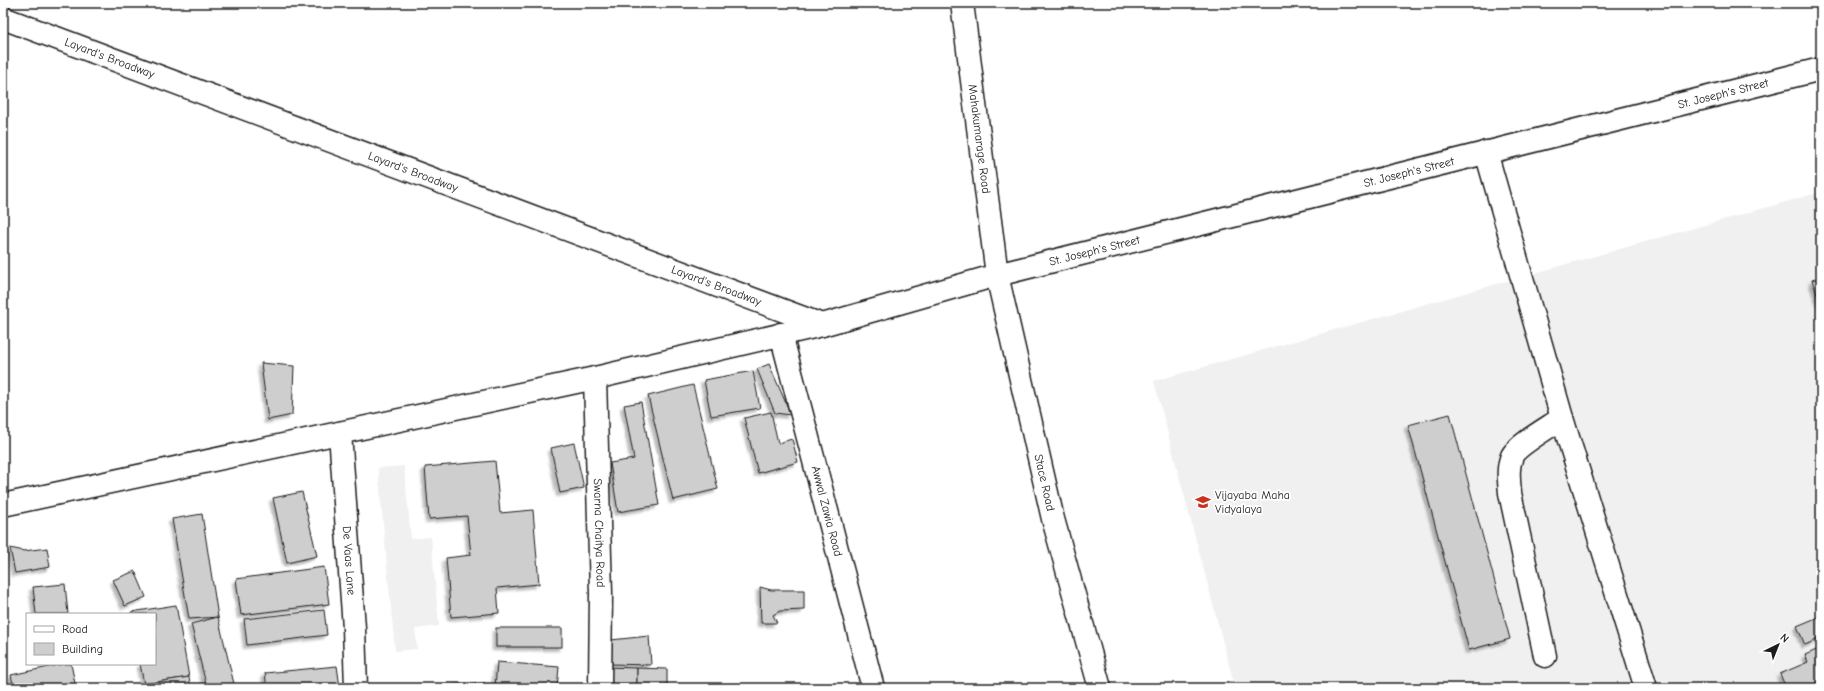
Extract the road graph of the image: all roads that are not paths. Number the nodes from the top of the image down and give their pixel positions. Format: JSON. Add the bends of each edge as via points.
{"nodes":[{"id":1,"x":962,"y":3,"type":"edge"},
{"id":2,"x":3,"y":18,"type":"edge"},
{"id":3,"x":1821,"y":69,"type":"edge"},
{"id":4,"x":1486,"y":152,"type":"junction"},
{"id":5,"x":997,"y":275,"type":"junction"},
{"id":6,"x":822,"y":325,"type":"junction"},
{"id":7,"x":781,"y":334,"type":"junction"},
{"id":8,"x":595,"y":378,"type":"junction"},
{"id":9,"x":1562,"y":418,"type":"junction"},
{"id":10,"x":340,"y":433,"type":"junction"},
{"id":11,"x":3,"y":505,"type":"edge"},
{"id":12,"x":1545,"y":656,"type":"dead end"},
{"id":13,"x":356,"y":688,"type":"edge"},
{"id":14,"x":600,"y":688,"type":"edge"},
{"id":15,"x":873,"y":688,"type":"edge"},
{"id":16,"x":1100,"y":688,"type":"edge"},
{"id":17,"x":1646,"y":688,"type":"edge"}],
"edges":[{"from":1,"to":5,"type":"main road","name":"Mahakumarage Road"},
{"from":2,"to":6,"type":"main road","name":"Layard's Broadway"},
{"from":3,"to":4,"type":"main road","name":"St. Joseph's Street"},
{"from":4,"to":5,"type":"main road","name":"St. Joseph's Street"},
{"from":4,"to":9,"type":"main road"},
{"from":5,"to":6,"type":"main road","name":"St. Joseph's Street"},
{"from":5,"to":16,"type":"main road","name":"Stace Road","via":[[1053,519]]},
{"from":6,"to":7,"type":"main road","name":"St. Joseph's Street"},
{"from":7,"to":8,"type":"main road","name":"St. Joseph's Street"},
{"from":7,"to":15,"type":"main road","name":"Awwal Zawia Road"},
{"from":8,"to":10,"type":"main road","name":"St. Joseph's Street"},
{"from":8,"to":14,"type":"main road","name":"Swarna Chaitya Road","via":[[601,593]]},
{"from":9,"to":12,"type":"main road","via":[[1513,454],[1508,474]]},
{"from":9,"to":17,"type":"main road"},
{"from":10,"to":11,"type":"main road","name":"St. Joseph's Street"},
{"from":10,"to":13,"type":"main road","name":"De Vaas Lane"}]}
